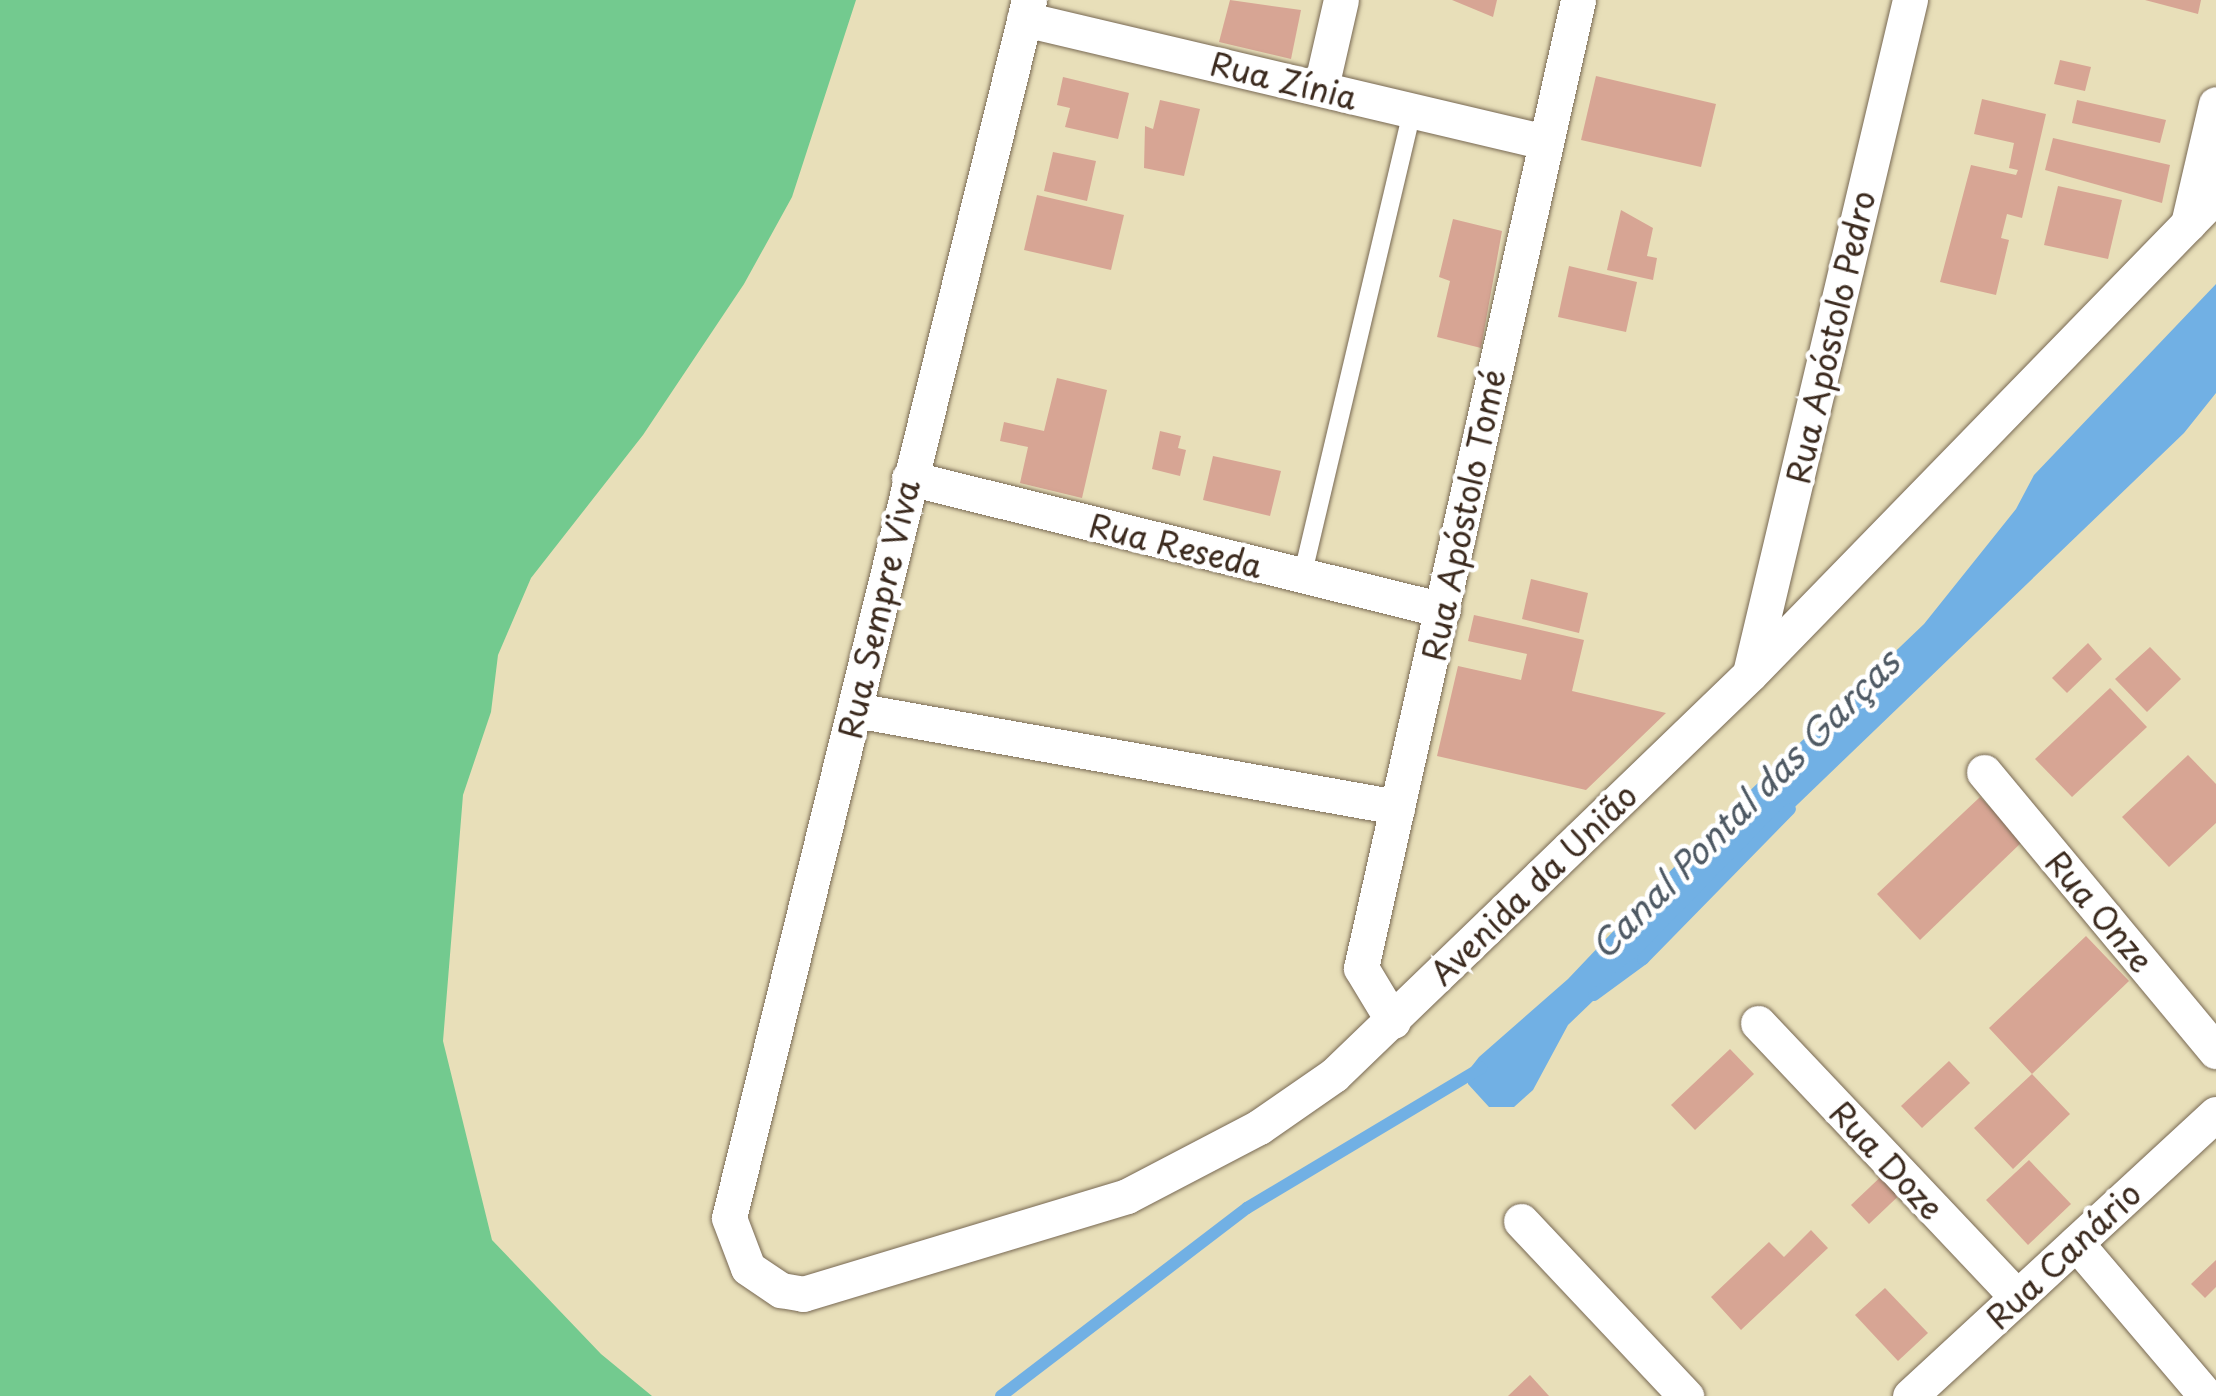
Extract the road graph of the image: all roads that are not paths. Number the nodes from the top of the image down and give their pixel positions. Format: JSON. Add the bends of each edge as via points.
{"nodes":[{"id":1,"x":1341,"y":0,"type":"edge"},
{"id":2,"x":1578,"y":0,"type":"edge"},
{"id":3,"x":1910,"y":0,"type":"edge"},
{"id":4,"x":1026,"y":10,"type":"edge"},
{"id":5,"x":1320,"y":87,"type":"junction"},
{"id":6,"x":2216,"y":104,"type":"edge"},
{"id":7,"x":1412,"y":113,"type":"junction"},
{"id":8,"x":1544,"y":142,"type":"junction"},
{"id":9,"x":2216,"y":194,"type":"edge"},
{"id":10,"x":2186,"y":230,"type":"junction"},
{"id":11,"x":908,"y":478,"type":"junction"},
{"id":12,"x":1302,"y":577,"type":"junction"},
{"id":13,"x":1443,"y":610,"type":"junction"},
{"id":14,"x":1750,"y":674,"type":"junction"},
{"id":15,"x":855,"y":710,"type":"junction"},
{"id":16,"x":1984,"y":772,"type":"dead end"},
{"id":17,"x":1397,"y":807,"type":"junction"},
{"id":18,"x":1393,"y":1021,"type":"junction"},
{"id":19,"x":1758,"y":1023,"type":"dead end"},
{"id":20,"x":2216,"y":1050,"type":"edge"},
{"id":21,"x":2216,"y":1114,"type":"edge"},
{"id":22,"x":729,"y":1218,"type":"joint"},
{"id":23,"x":1520,"y":1221,"type":"dead end"},
{"id":24,"x":2076,"y":1243,"type":"junction"},
{"id":25,"x":2017,"y":1298,"type":"junction"},
{"id":26,"x":1686,"y":1396,"type":"edge"},
{"id":27,"x":1910,"y":1396,"type":"edge"},
{"id":28,"x":2206,"y":1396,"type":"edge"}],
"edges":[{"from":1,"to":5,"type":"street"},
{"from":2,"to":8,"type":"street","name":"Rua Apóstolo Tomé"},
{"from":3,"to":14,"type":"street","name":"Rua Apóstolo Pedro"},
{"from":4,"to":5,"type":"street","name":"Rua Zínia"},
{"from":4,"to":11,"type":"street","name":"Rua Sempre Viva"},
{"from":5,"to":7,"type":"street","name":"Rua Zínia"},
{"from":6,"to":10,"type":"street"},
{"from":7,"to":8,"type":"street","name":"Rua Zínia"},
{"from":7,"to":12,"type":"lane"},
{"from":8,"to":13,"type":"street","name":"Rua Apóstolo Tomé"},
{"from":9,"to":10,"type":"street","name":"Avenida da União"},
{"from":10,"to":14,"type":"street","name":"Avenida da União"},
{"from":11,"to":12,"type":"street","name":"Rua Reseda"},
{"from":11,"to":15,"type":"street","name":"Rua Sempre Viva"},
{"from":12,"to":13,"type":"street","name":"Rua Reseda"},
{"from":13,"to":17,"type":"street","name":"Rua Apóstolo Tomé"},
{"from":14,"to":18,"type":"street","name":"Avenida da União"},
{"from":15,"to":17,"type":"street"},
{"from":15,"to":22,"type":"street","name":"Rua Sempre Viva"},
{"from":16,"to":20,"type":"street","name":"Rua Onze"},
{"from":17,"to":18,"type":"street","name":"Rua Apóstolo Tomé","via":[[1361,968]]},
{"from":18,"to":22,"type":"street","name":"Avenida da União","via":[[1287,1109],[1127,1196],[824,1292],[792,1292],[762,1280],[738,1253]]},
{"from":19,"to":25,"type":"street","name":"Rua Doze"},
{"from":21,"to":24,"type":"street","name":"Rua Canário"},
{"from":23,"to":26,"type":"street"},
{"from":24,"to":25,"type":"street","name":"Rua Canário"},
{"from":24,"to":28,"type":"street"},
{"from":25,"to":27,"type":"street","name":"Rua Canário"}]}
